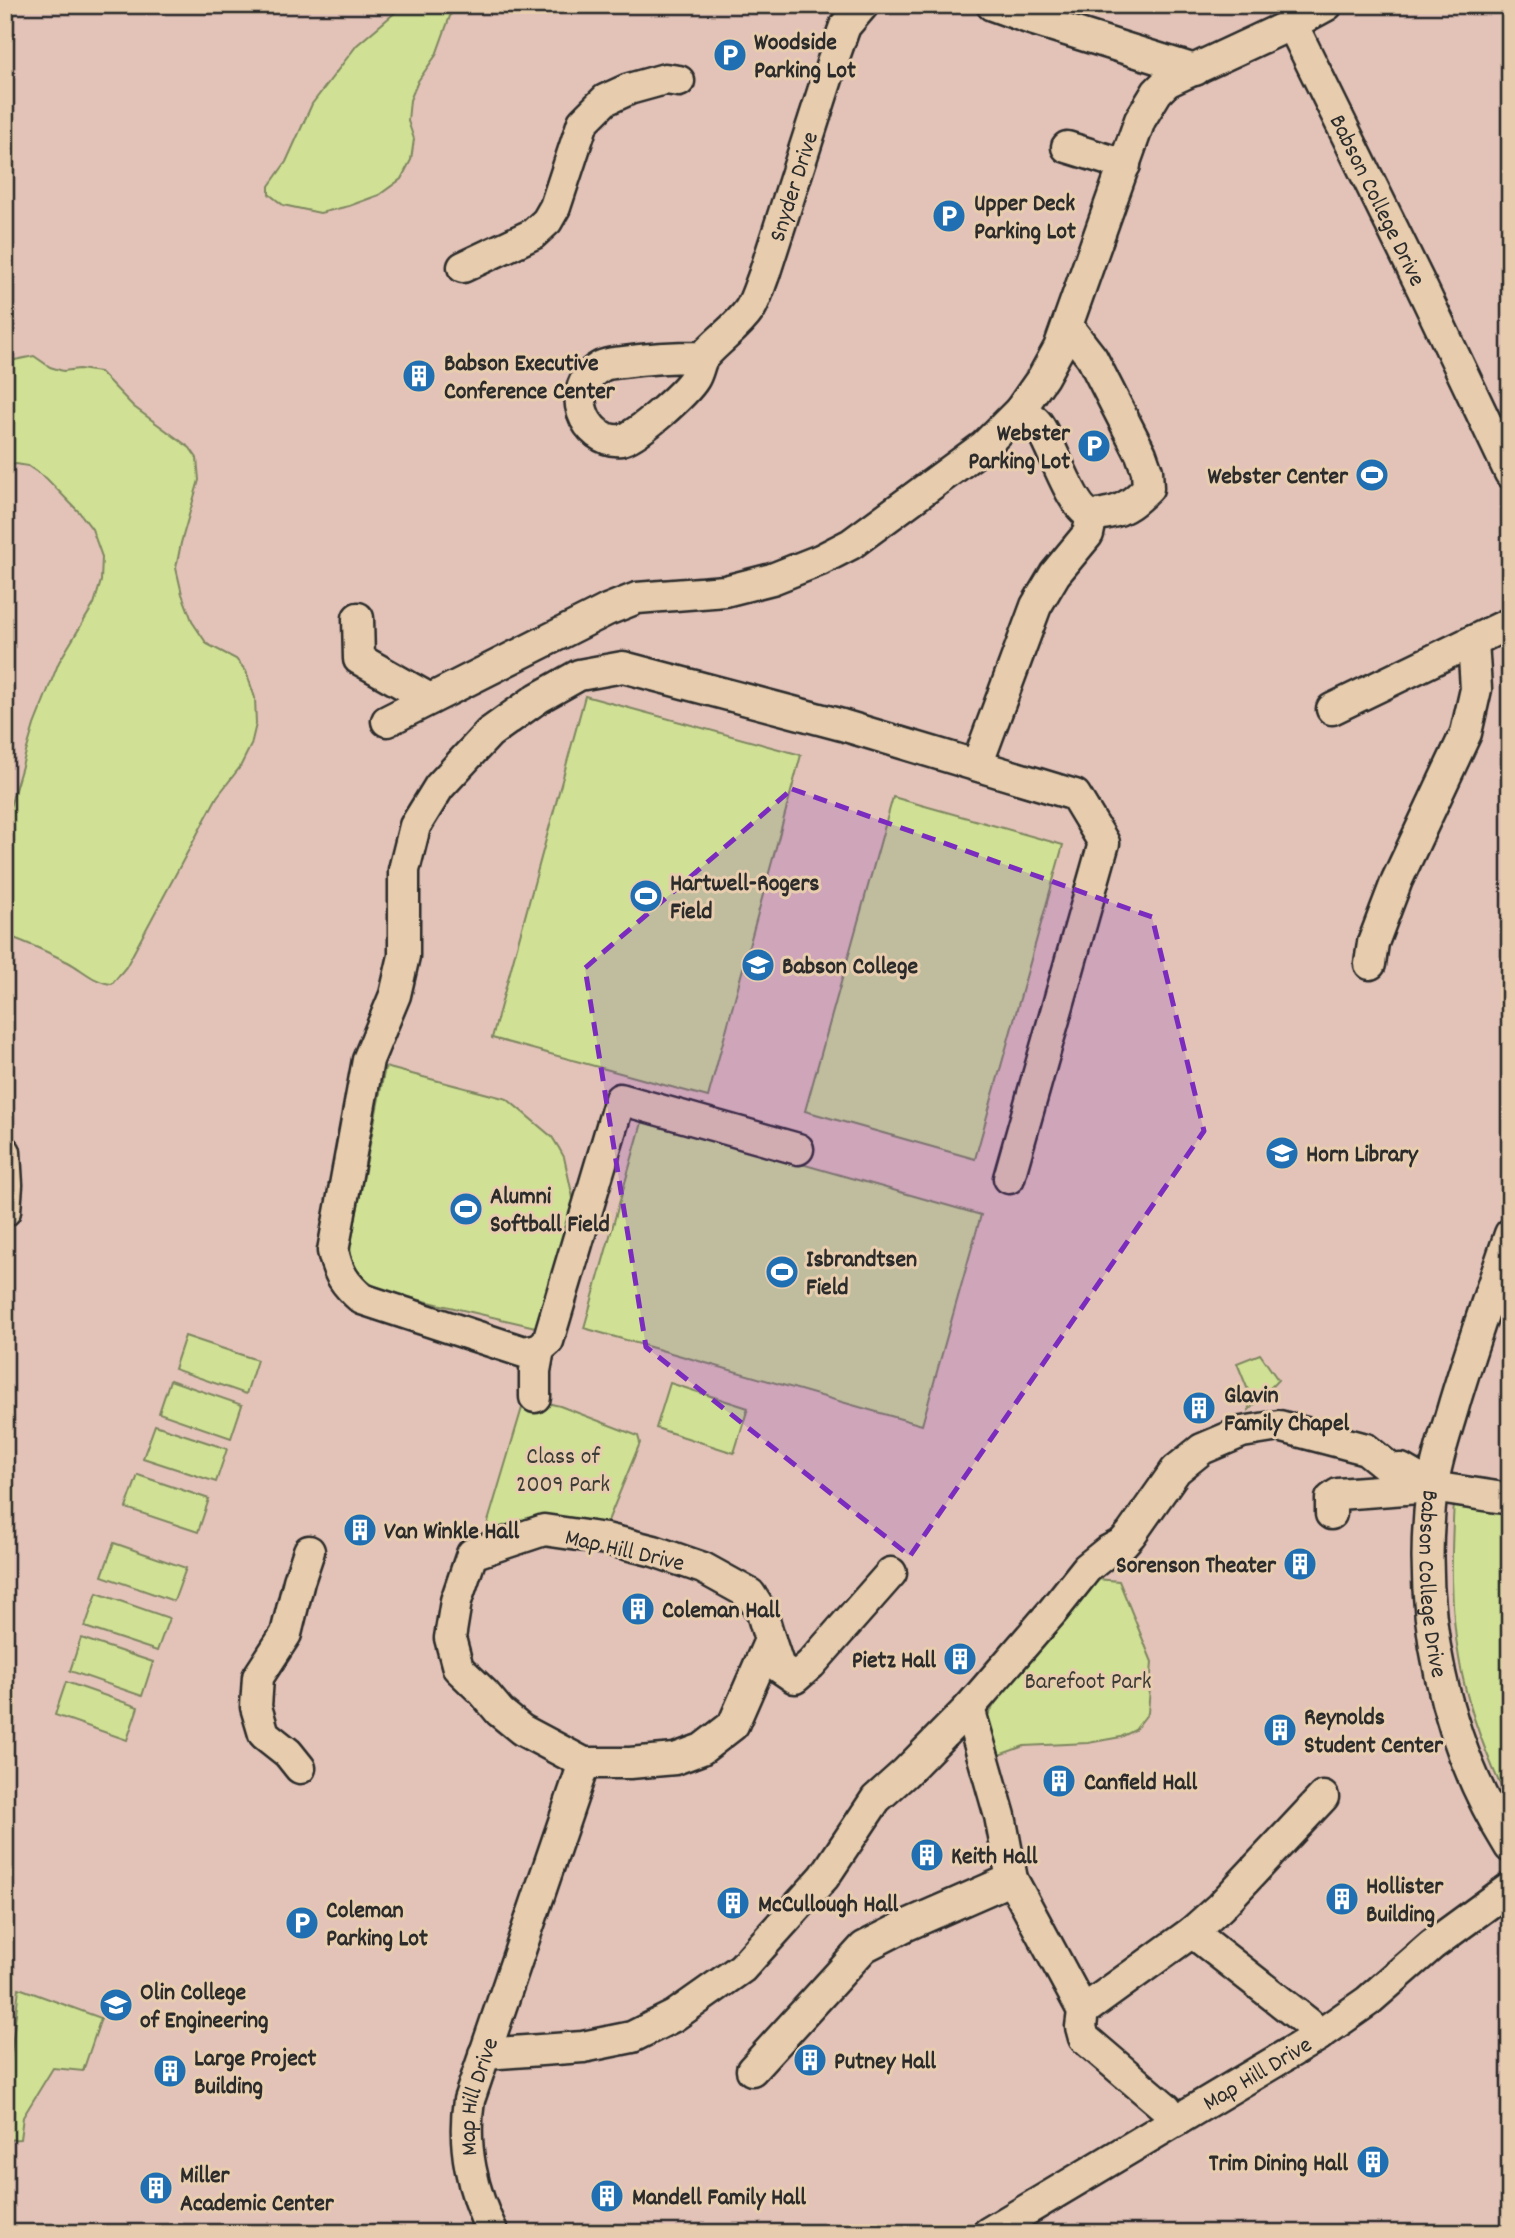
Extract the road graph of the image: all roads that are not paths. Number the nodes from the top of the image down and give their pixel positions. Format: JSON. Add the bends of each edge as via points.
{"nodes":[{"id":1,"x":863,"y":5,"type":"edge"},
{"id":2,"x":992,"y":5,"type":"edge"},
{"id":3,"x":1326,"y":5,"type":"edge"},
{"id":4,"x":1292,"y":24,"type":"junction"},
{"id":5,"x":1195,"y":70,"type":"junction"},
{"id":6,"x":679,"y":81,"type":"dead end"},
{"id":7,"x":1067,"y":148,"type":"dead end"},
{"id":8,"x":1125,"y":165,"type":"junction"},
{"id":9,"x":463,"y":267,"type":"dead end"},
{"id":10,"x":1068,"y":327,"type":"junction"},
{"id":11,"x":703,"y":356,"type":"dead end"},
{"id":12,"x":1020,"y":410,"type":"junction"},
{"id":13,"x":1510,"y":473,"type":"edge"},
{"id":14,"x":1092,"y":515,"type":"junction"},
{"id":15,"x":358,"y":618,"type":"dead end"},
{"id":16,"x":1510,"y":623,"type":"edge"},
{"id":17,"x":1473,"y":640,"type":"junction"},
{"id":18,"x":430,"y":699,"type":"junction"},
{"id":19,"x":1332,"y":709,"type":"dead end"},
{"id":20,"x":387,"y":720,"type":"dead end"},
{"id":21,"x":977,"y":765,"type":"junction"},
{"id":22,"x":1370,"y":964,"type":"dead end"},
{"id":23,"x":798,"y":1149,"type":"dead end"},
{"id":24,"x":5,"y":1152,"type":"edge"},
{"id":25,"x":1009,"y":1178,"type":"dead end"},
{"id":26,"x":5,"y":1211,"type":"edge"},
{"id":27,"x":1510,"y":1234,"type":"edge"},
{"id":28,"x":539,"y":1349,"type":"junction"},
{"id":29,"x":535,"y":1397,"type":"dead end"},
{"id":30,"x":1433,"y":1487,"type":"junction"},
{"id":31,"x":1510,"y":1499,"type":"edge"},
{"id":32,"x":1331,"y":1514,"type":"dead end"},
{"id":33,"x":309,"y":1551,"type":"dead end"},
{"id":34,"x":891,"y":1573,"type":"dead end"},
{"id":35,"x":770,"y":1640,"type":"junction"},
{"id":36,"x":969,"y":1707,"type":"junction"},
{"id":37,"x":584,"y":1763,"type":"junction"},
{"id":38,"x":300,"y":1768,"type":"dead end"},
{"id":39,"x":1322,"y":1797,"type":"dead end"},
{"id":40,"x":1510,"y":1847,"type":"edge"},
{"id":41,"x":1012,"y":1879,"type":"junction"},
{"id":42,"x":1510,"y":1888,"type":"edge"},
{"id":43,"x":1192,"y":1932,"type":"junction"},
{"id":44,"x":1083,"y":2011,"type":"junction"},
{"id":45,"x":1318,"y":2036,"type":"junction"},
{"id":46,"x":484,"y":2054,"type":"junction"},
{"id":47,"x":752,"y":2070,"type":"dead end"},
{"id":48,"x":1176,"y":2121,"type":"junction"},
{"id":49,"x":493,"y":2233,"type":"edge"},
{"id":50,"x":988,"y":2233,"type":"edge"}],
"edges":[{"from":1,"to":11,"type":"street","name":"Snyder Drive","via":[[845,26],[750,309]]},
{"from":2,"to":5,"type":"street"},
{"from":3,"to":4,"type":"street"},
{"from":4,"to":5,"type":"street"},
{"from":4,"to":13,"type":"street","name":"Babson College Drive"},
{"from":5,"to":8,"type":"street","via":[[1167,82],[1157,92],[1140,120]]},
{"from":6,"to":9,"type":"street","via":[[665,79],[605,100],[583,122],[547,221],[533,234]]},
{"from":7,"to":8,"type":"street"},
{"from":8,"to":10,"type":"street"},
{"from":10,"to":12,"type":"street"},
{"from":10,"to":14,"type":"street","via":[[1092,358],[1141,454],[1149,480],[1128,506]]},
{"from":12,"to":14,"type":"street","via":[[1037,424],[1081,507]]},
{"from":12,"to":18,"type":"street","via":[[984,446],[865,535],[820,560],[725,591],[637,598]]},
{"from":14,"to":21,"type":"street","via":[[1083,542],[1055,574],[1036,606]]},
{"from":15,"to":18,"type":"street","via":[[359,659]]},
{"from":16,"to":17,"type":"street"},
{"from":17,"to":19,"type":"street"},
{"from":17,"to":22,"type":"street","via":[[1476,689],[1466,733],[1396,880]]},
{"from":18,"to":20,"type":"street"},
{"from":21,"to":25,"type":"street","via":[[1075,795],[1104,843]]},
{"from":21,"to":28,"type":"street","via":[[623,667],[579,675],[538,698],[489,733],[439,787],[415,826],[404,870],[404,956],[395,995],[368,1060],[332,1251],[336,1268],[362,1300],[524,1352]]},
{"from":23,"to":28,"type":"street","via":[[620,1099],[548,1340]]},
{"from":24,"to":26,"type":"street"},
{"from":27,"to":30,"type":"street","name":"Babson College Drive","via":[[1466,1364]]},
{"from":28,"to":29,"type":"street"},
{"from":30,"to":31,"type":"street"},
{"from":30,"to":32,"type":"street","via":[[1338,1494],[1331,1499]]},
{"from":30,"to":36,"type":"street","via":[[1401,1469],[1392,1470],[1366,1449],[1279,1426],[1242,1432],[1202,1449],[1176,1470],[1131,1534],[1087,1568]]},
{"from":30,"to":40,"type":"street","name":"Babson College Drive","via":[[1429,1591],[1440,1672],[1453,1727]]},
{"from":33,"to":38,"type":"street","via":[[286,1634],[258,1676],[256,1707],[264,1734]]},
{"from":34,"to":35,"type":"street","via":[[794,1678],[779,1667]]},
{"from":35,"to":37,"type":"street","name":"Map Hill Drive","via":[[733,1725],[702,1749],[653,1762]]},
{"from":35,"to":37,"type":"street","name":"Map Hill Drive","via":[[750,1594],[703,1568],[654,1551],[544,1530],[472,1554],[456,1601],[450,1638],[458,1668],[511,1722]]},
{"from":36,"to":41,"type":"street","via":[[1000,1816]]},
{"from":36,"to":46,"type":"street","via":[[876,1799],[824,1877],[742,1968],[674,2016],[632,2037],[583,2047]]},
{"from":37,"to":46,"type":"street","name":"Map Hill Drive"},
{"from":39,"to":43,"type":"street","via":[[1220,1908]]},
{"from":41,"to":44,"type":"street"},
{"from":41,"to":47,"type":"street","via":[[864,1947]]},
{"from":42,"to":45,"type":"street","name":"Map Hill Drive"},
{"from":43,"to":44,"type":"street"},
{"from":43,"to":45,"type":"street","via":[[1308,2023]]},
{"from":44,"to":48,"type":"street","via":[[1084,2038]]},
{"from":45,"to":48,"type":"street","name":"Map Hill Drive"},
{"from":46,"to":49,"type":"street","name":"Map Hill Drive","via":[[469,2100],[466,2141],[479,2200]]},
{"from":48,"to":50,"type":"street","name":"Map Hill Drive"}]}
